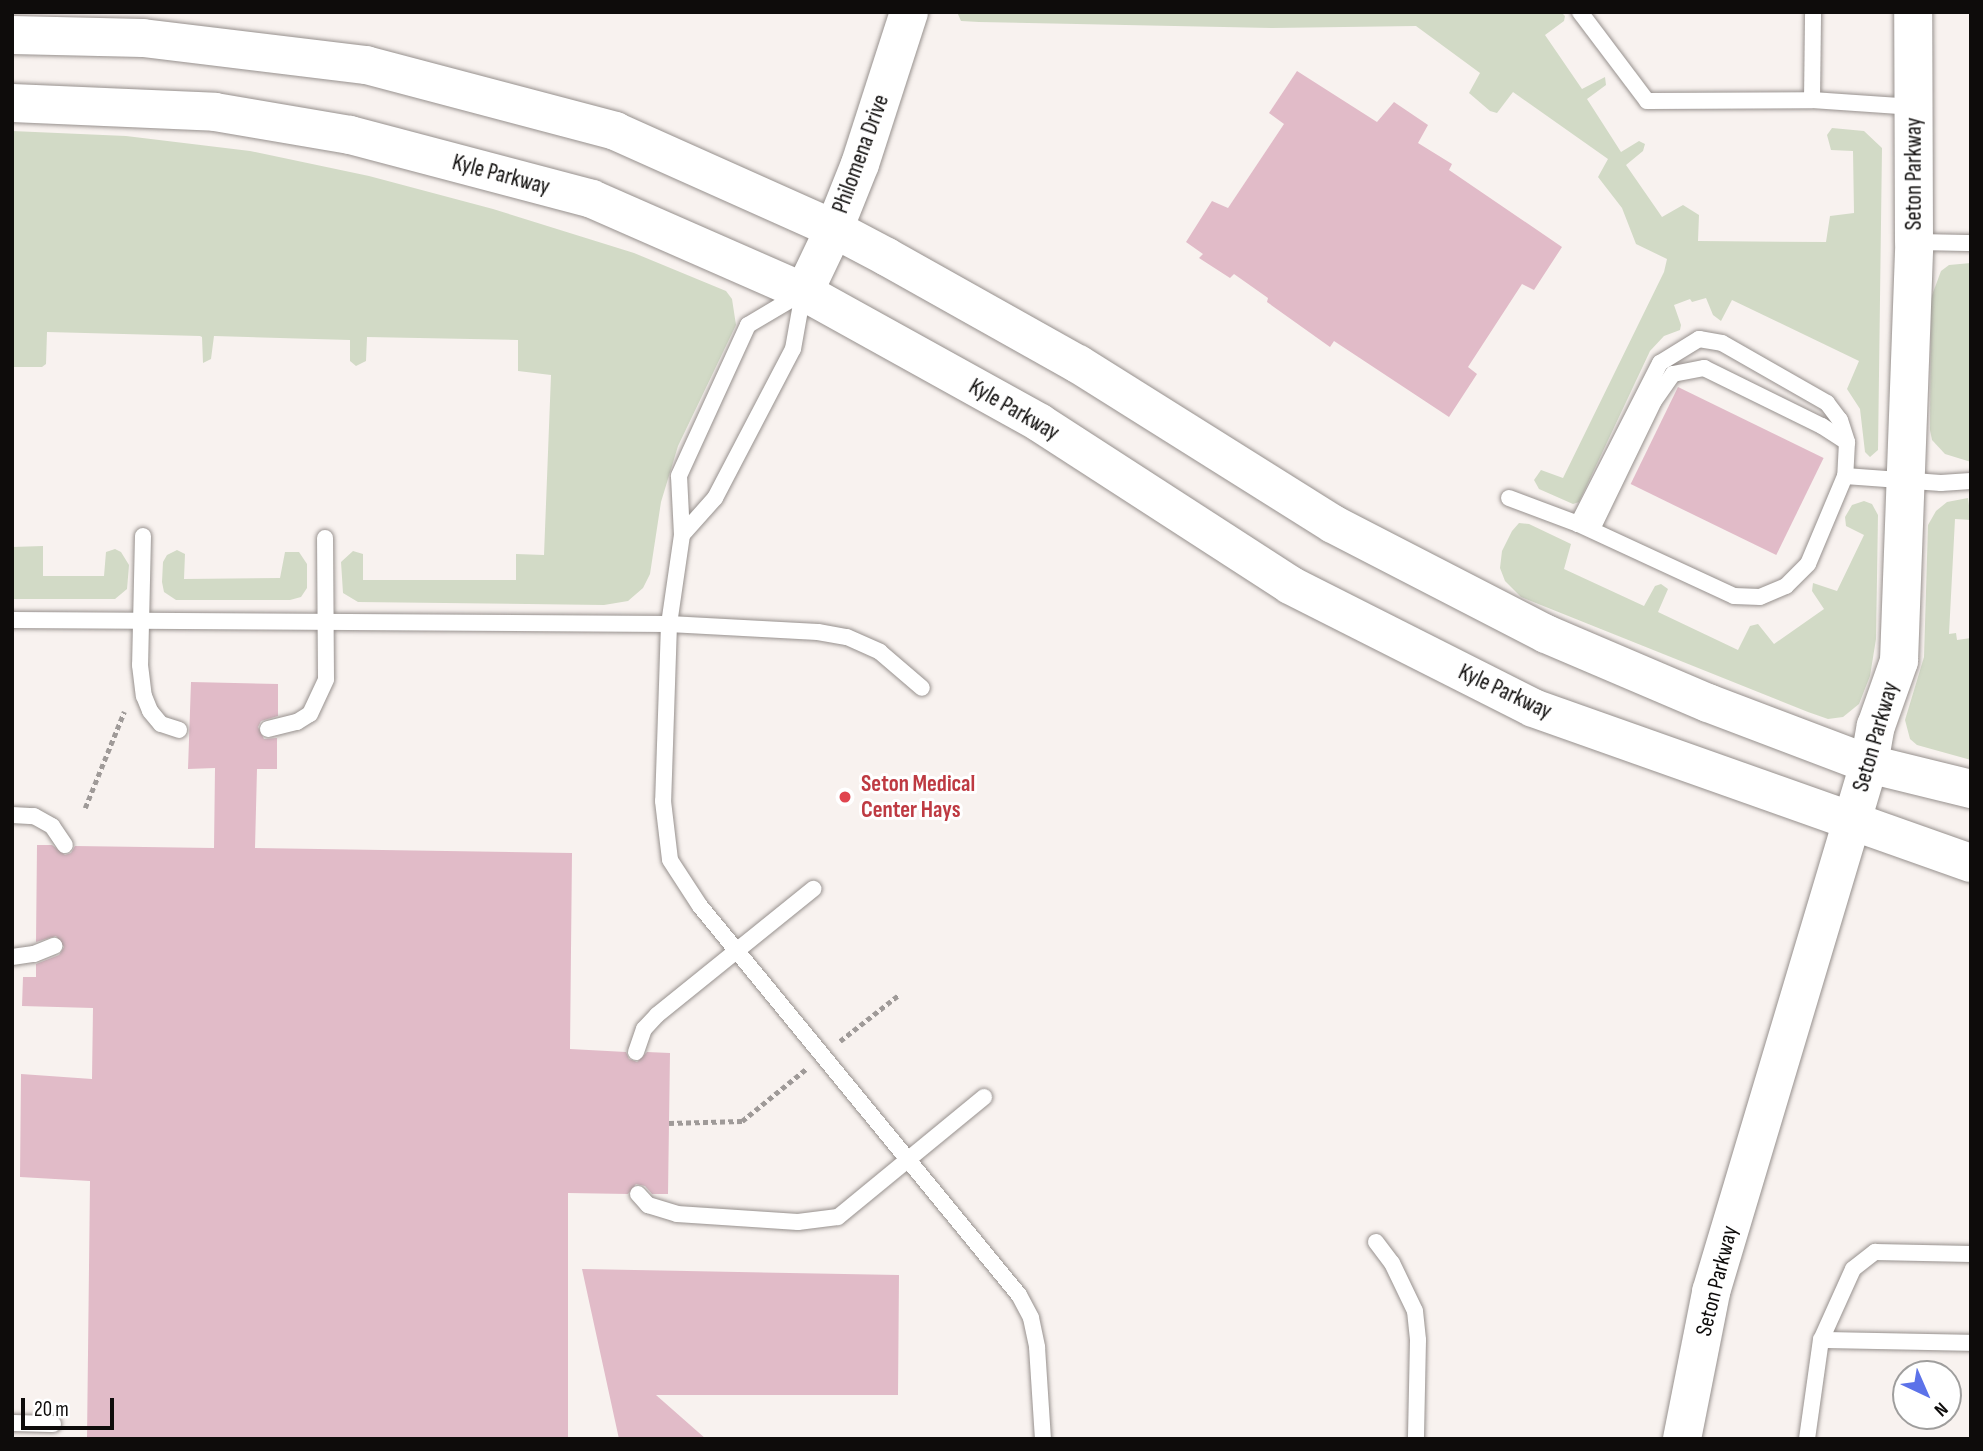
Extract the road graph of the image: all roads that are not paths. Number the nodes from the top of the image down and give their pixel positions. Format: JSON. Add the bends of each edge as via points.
{"nodes":[{"id":1,"x":909,"y":12,"type":"edge"},
{"id":2,"x":1580,"y":12,"type":"edge"},
{"id":3,"x":1813,"y":12,"type":"edge"},
{"id":4,"x":1913,"y":12,"type":"edge"},
{"id":5,"x":12,"y":35,"type":"edge"},
{"id":6,"x":1812,"y":100,"type":"junction"},
{"id":7,"x":12,"y":103,"type":"edge"},
{"id":8,"x":1914,"y":107,"type":"junction"},
{"id":9,"x":834,"y":229,"type":"junction"},
{"id":10,"x":1914,"y":242,"type":"junction"},
{"id":11,"x":1971,"y":243,"type":"edge"},
{"id":12,"x":804,"y":292,"type":"junction"},
{"id":13,"x":1847,"y":442,"type":"junction"},
{"id":14,"x":1845,"y":476,"type":"junction"},
{"id":15,"x":1905,"y":481,"type":"junction"},
{"id":16,"x":1971,"y":481,"type":"edge"},
{"id":17,"x":1509,"y":498,"type":"dead end"},
{"id":18,"x":1585,"y":527,"type":"junction"},
{"id":19,"x":682,"y":535,"type":"junction"},
{"id":20,"x":144,"y":536,"type":"dead end"},
{"id":21,"x":325,"y":538,"type":"dead end"},
{"id":22,"x":12,"y":620,"type":"edge"},
{"id":23,"x":143,"y":620,"type":"junction"},
{"id":24,"x":325,"y":622,"type":"junction"},
{"id":25,"x":669,"y":624,"type":"junction"},
{"id":26,"x":922,"y":688,"type":"dead end"},
{"id":27,"x":268,"y":729,"type":"dead end"},
{"id":28,"x":179,"y":730,"type":"dead end"},
{"id":29,"x":1869,"y":764,"type":"junction"},
{"id":30,"x":1971,"y":789,"type":"edge"},
{"id":31,"x":12,"y":815,"type":"edge"},
{"id":32,"x":1851,"y":821,"type":"junction"},
{"id":33,"x":65,"y":845,"type":"dead end"},
{"id":34,"x":1971,"y":863,"type":"edge"},
{"id":35,"x":813,"y":889,"type":"dead end"},
{"id":36,"x":54,"y":946,"type":"dead end"},
{"id":37,"x":737,"y":951,"type":"junction"},
{"id":38,"x":12,"y":957,"type":"edge"},
{"id":39,"x":636,"y":1052,"type":"dead end"},
{"id":40,"x":984,"y":1097,"type":"dead end"},
{"id":41,"x":909,"y":1159,"type":"junction"},
{"id":42,"x":638,"y":1194,"type":"dead end"},
{"id":43,"x":1376,"y":1242,"type":"dead end"},
{"id":44,"x":1971,"y":1254,"type":"edge"},
{"id":45,"x":1821,"y":1340,"type":"junction"},
{"id":46,"x":1971,"y":1343,"type":"edge"},
{"id":47,"x":12,"y":1423,"type":"edge"},
{"id":48,"x":53,"y":1424,"type":"dead end"},
{"id":49,"x":1043,"y":1439,"type":"edge"},
{"id":50,"x":1416,"y":1439,"type":"edge"},
{"id":51,"x":1682,"y":1439,"type":"edge"},
{"id":52,"x":1807,"y":1439,"type":"edge"}],
"edges":[{"from":1,"to":9,"type":"street","name":"Philomena Drive"},
{"from":2,"to":6,"type":"lane","via":[[1647,101]]},
{"from":3,"to":6,"type":"lane"},
{"from":4,"to":8,"type":"street","name":"Seton Parkway"},
{"from":5,"to":9,"type":"street","via":[[144,38],[366,65],[615,131]]},
{"from":6,"to":8,"type":"lane"},
{"from":7,"to":12,"type":"street","name":"Kyle Parkway","via":[[215,112],[350,135],[592,199]]},
{"from":8,"to":10,"type":"street","name":"Seton Parkway"},
{"from":9,"to":12,"type":"street","name":"Philomena Drive"},
{"from":9,"to":29,"type":"street","via":[[1078,364],[1333,524],[1465,593],[1621,666]]},
{"from":10,"to":11,"type":"lane"},
{"from":10,"to":15,"type":"street","name":"Seton Parkway"},
{"from":12,"to":19,"type":"lane","via":[[793,349],[715,498]]},
{"from":12,"to":19,"type":"lane","via":[[748,325],[679,476]]},
{"from":12,"to":32,"type":"street","name":"Kyle Parkway","via":[[1040,423],[1290,585],[1533,708]]},
{"from":13,"to":14,"type":"lane"},
{"from":13,"to":18,"type":"lane","via":[[1704,368],[1673,374]]},
{"from":13,"to":18,"type":"lane","via":[[1840,420],[1827,403],[1723,343],[1699,340],[1660,363]]},
{"from":14,"to":15,"type":"lane"},
{"from":14,"to":18,"type":"lane","via":[[1808,564],[1786,586],[1760,597],[1734,596]]},
{"from":15,"to":16,"type":"lane"},
{"from":15,"to":29,"type":"street","name":"Seton Parkway","via":[[1899,661],[1875,726]]},
{"from":17,"to":18,"type":"lane"},
{"from":19,"to":25,"type":"lane"},
{"from":20,"to":23,"type":"lane"},
{"from":21,"to":24,"type":"lane"},
{"from":22,"to":23,"type":"lane"},
{"from":23,"to":24,"type":"lane"},
{"from":23,"to":28,"type":"lane","via":[[140,665],[144,696],[161,724]]},
{"from":24,"to":25,"type":"lane"},
{"from":24,"to":27,"type":"lane","via":[[326,673],[318,701],[310,714],[297,722]]},
{"from":25,"to":26,"type":"lane","via":[[847,637],[880,652]]},
{"from":25,"to":37,"type":"lane","via":[[663,801],[668,851],[683,883]]},
{"from":29,"to":30,"type":"street"},
{"from":29,"to":32,"type":"street","name":"Seton Parkway"},
{"from":31,"to":33,"type":"lane","via":[[34,816],[52,825]]},
{"from":32,"to":34,"type":"street","name":"Kyle Parkway"},
{"from":32,"to":51,"type":"street","name":"Seton Parkway","via":[[1711,1292]]},
{"from":35,"to":37,"type":"lane"},
{"from":36,"to":38,"type":"lane"},
{"from":37,"to":39,"type":"lane","via":[[657,1015],[644,1029]]},
{"from":37,"to":41,"type":"lane"},
{"from":40,"to":41,"type":"lane"},
{"from":41,"to":42,"type":"lane","via":[[852,1208],[819,1221],[677,1214],[648,1205]]},
{"from":41,"to":49,"type":"lane","via":[[997,1265],[1031,1318],[1041,1377]]},
{"from":43,"to":50,"type":"lane","via":[[1392,1263],[1415,1311]]},
{"from":44,"to":45,"type":"lane","via":[[1875,1252],[1853,1269]]},
{"from":45,"to":46,"type":"lane"},
{"from":45,"to":52,"type":"lane"},
{"from":47,"to":48,"type":"lane"}]}
